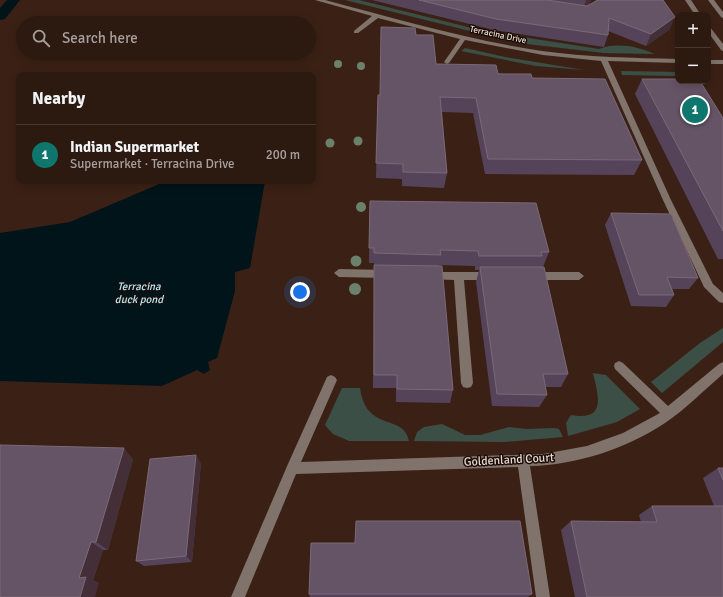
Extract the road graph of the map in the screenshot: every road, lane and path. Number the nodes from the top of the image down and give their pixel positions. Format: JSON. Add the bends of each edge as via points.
{"nodes":[{"id":1,"x":318,"y":0,"type":"edge"},
{"id":2,"x":688,"y":0,"type":"edge"},
{"id":3,"x":711,"y":0,"type":"edge"},
{"id":4,"x":696,"y":12,"type":"edge"},
{"id":5,"x":378,"y":15,"type":"junction"},
{"id":6,"x":723,"y":16,"type":"edge"},
{"id":7,"x":356,"y":32,"type":"dead end"},
{"id":8,"x":711,"y":32,"type":"edge"},
{"id":9,"x":464,"y":37,"type":"junction"},
{"id":10,"x":723,"y":49,"type":"edge"},
{"id":11,"x":604,"y":59,"type":"junction"},
{"id":12,"x":675,"y":61,"type":"edge"},
{"id":13,"x":446,"y":62,"type":"dead end"},
{"id":14,"x":711,"y":62,"type":"edge"},
{"id":15,"x":723,"y":62,"type":"edge"},
{"id":16,"x":339,"y":273,"type":"dead end"},
{"id":17,"x":397,"y":275,"type":"edge"},
{"id":18,"x":420,"y":275,"type":"edge"},
{"id":19,"x":459,"y":276,"type":"junction"},
{"id":20,"x":504,"y":276,"type":"edge"},
{"id":21,"x":527,"y":276,"type":"edge"},
{"id":22,"x":579,"y":276,"type":"dead end"},
{"id":23,"x":723,"y":299,"type":"edge"},
{"id":24,"x":619,"y":366,"type":"dead end"},
{"id":25,"x":723,"y":367,"type":"edge"},
{"id":26,"x":331,"y":380,"type":"dead end"},
{"id":27,"x":467,"y":383,"type":"dead end"},
{"id":28,"x":668,"y":413,"type":"junction"},
{"id":29,"x":523,"y":461,"type":"junction"},
{"id":30,"x":292,"y":468,"type":"junction"},
{"id":31,"x":238,"y":597,"type":"edge"},
{"id":32,"x":543,"y":597,"type":"edge"}],
"edges":[{"from":1,"to":5,"type":"street","name":"Terracina Drive"},
{"from":2,"to":4,"type":"street"},
{"from":3,"to":6,"type":"street"},
{"from":5,"to":7,"type":"street"},
{"from":5,"to":9,"type":"street","name":"Terracina Drive"},
{"from":8,"to":10,"type":"street"},
{"from":9,"to":11,"type":"street","name":"Terracina Drive","via":[[526,50]]},
{"from":9,"to":13,"type":"street"},
{"from":11,"to":12,"type":"street","name":"Terracina Drive"},
{"from":11,"to":23,"type":"street","via":[[709,288]]},
{"from":14,"to":15,"type":"street"},
{"from":16,"to":17,"type":"street"},
{"from":18,"to":19,"type":"street"},
{"from":19,"to":20,"type":"street"},
{"from":19,"to":27,"type":"street"},
{"from":21,"to":22,"type":"street"},
{"from":24,"to":28,"type":"street"},
{"from":25,"to":28,"type":"street","name":"Goldenland Court"},
{"from":26,"to":30,"type":"street"},
{"from":28,"to":29,"type":"street","name":"Goldenland Court","via":[[627,437],[587,452]]},
{"from":29,"to":30,"type":"street","name":"Goldenland Court"},
{"from":29,"to":32,"type":"street"},
{"from":30,"to":31,"type":"street"}]}
